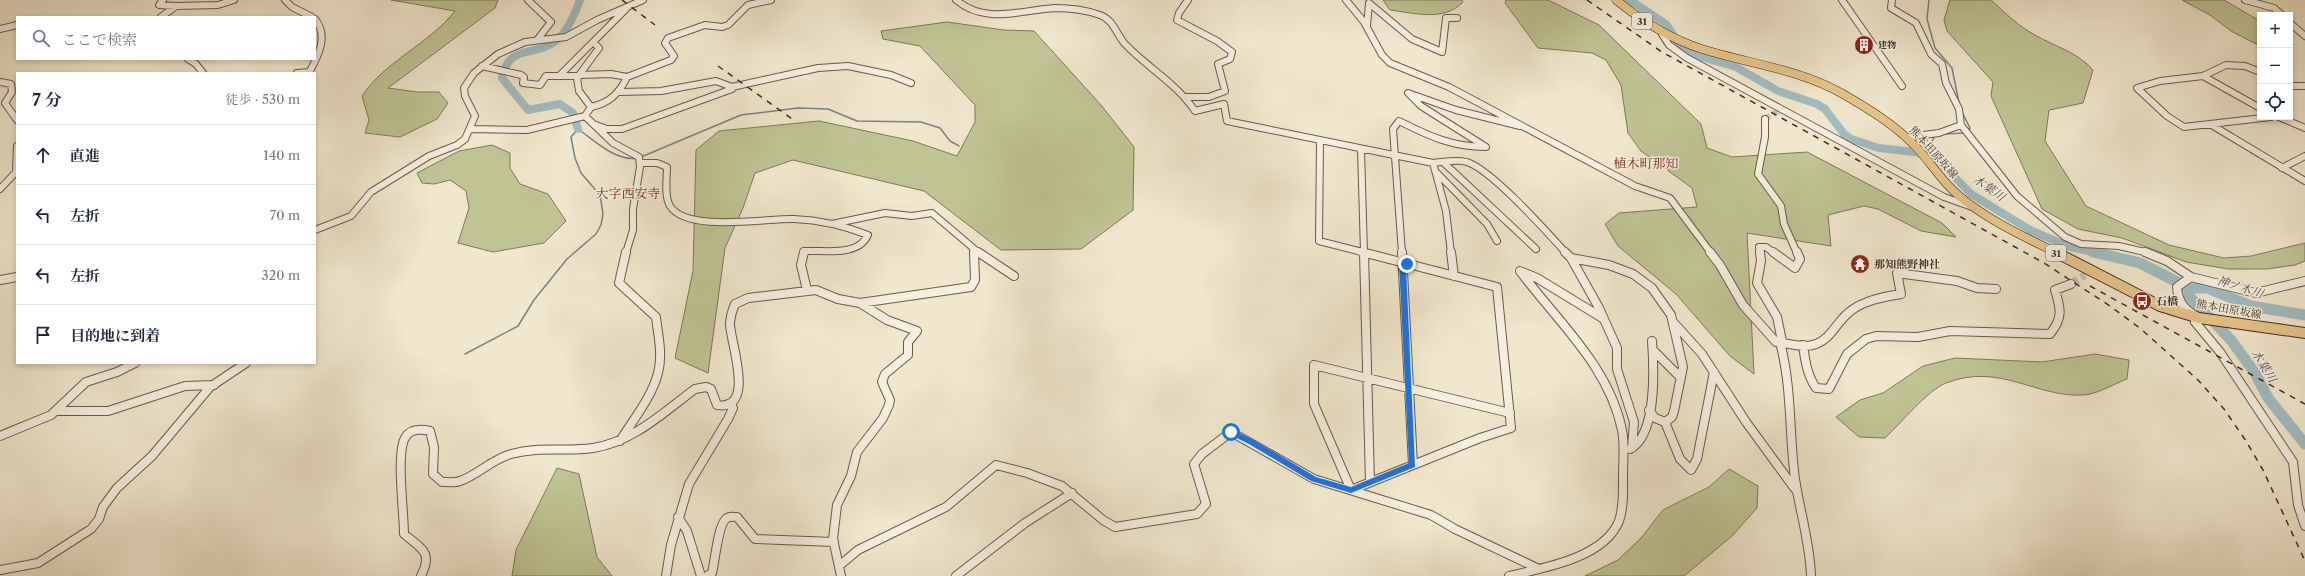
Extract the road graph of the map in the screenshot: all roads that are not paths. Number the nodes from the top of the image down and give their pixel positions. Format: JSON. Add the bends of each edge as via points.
{"nodes":[{"id":1,"x":163,"y":0,"type":"edge"},
{"id":2,"x":182,"y":0,"type":"edge"},
{"id":3,"x":234,"y":0,"type":"edge"},
{"id":4,"x":285,"y":0,"type":"edge"},
{"id":5,"x":528,"y":0,"type":"edge"},
{"id":6,"x":643,"y":0,"type":"edge"},
{"id":7,"x":771,"y":0,"type":"edge"},
{"id":8,"x":956,"y":0,"type":"edge"},
{"id":9,"x":1188,"y":0,"type":"edge"},
{"id":10,"x":1346,"y":0,"type":"edge"},
{"id":11,"x":1616,"y":0,"type":"edge"},
{"id":12,"x":1842,"y":0,"type":"edge"},
{"id":13,"x":1892,"y":0,"type":"edge"},
{"id":14,"x":2245,"y":0,"type":"edge"},
{"id":15,"x":176,"y":5,"type":"junction"},
{"id":16,"x":629,"y":6,"type":"junction"},
{"id":17,"x":2279,"y":12,"type":"edge"},
{"id":18,"x":162,"y":16,"type":"edge"},
{"id":19,"x":310,"y":16,"type":"edge"},
{"id":20,"x":1457,"y":18,"type":"dead end"},
{"id":21,"x":316,"y":20,"type":"edge"},
{"id":22,"x":16,"y":25,"type":"edge"},
{"id":23,"x":2293,"y":26,"type":"edge"},
{"id":24,"x":1367,"y":27,"type":"junction"},
{"id":25,"x":0,"y":29,"type":"edge"},
{"id":26,"x":1662,"y":34,"type":"junction"},
{"id":27,"x":2305,"y":36,"type":"edge"},
{"id":28,"x":537,"y":40,"type":"junction"},
{"id":29,"x":594,"y":43,"type":"junction"},
{"id":30,"x":316,"y":59,"type":"edge"},
{"id":31,"x":189,"y":60,"type":"edge"},
{"id":32,"x":316,"y":60,"type":"edge"},
{"id":33,"x":482,"y":66,"type":"junction"},
{"id":34,"x":2257,"y":71,"type":"edge"},
{"id":35,"x":202,"y":72,"type":"edge"},
{"id":36,"x":310,"y":72,"type":"edge"},
{"id":37,"x":579,"y":75,"type":"junction"},
{"id":38,"x":558,"y":76,"type":"junction"},
{"id":39,"x":2203,"y":76,"type":"junction"},
{"id":40,"x":627,"y":78,"type":"junction"},
{"id":41,"x":0,"y":82,"type":"edge"},
{"id":42,"x":911,"y":83,"type":"dead end"},
{"id":43,"x":1902,"y":86,"type":"dead end"},
{"id":44,"x":2293,"y":86,"type":"edge"},
{"id":45,"x":2305,"y":86,"type":"edge"},
{"id":46,"x":732,"y":89,"type":"dead end"},
{"id":47,"x":620,"y":92,"type":"junction"},
{"id":48,"x":1187,"y":97,"type":"junction"},
{"id":49,"x":2257,"y":106,"type":"edge"},
{"id":50,"x":591,"y":108,"type":"junction"},
{"id":51,"x":586,"y":116,"type":"junction"},
{"id":52,"x":2257,"y":118,"type":"edge"},
{"id":53,"x":16,"y":119,"type":"edge"},
{"id":54,"x":1764,"y":119,"type":"dead end"},
{"id":55,"x":2286,"y":120,"type":"edge"},
{"id":56,"x":2210,"y":124,"type":"junction"},
{"id":57,"x":594,"y":125,"type":"junction"},
{"id":58,"x":1961,"y":125,"type":"junction"},
{"id":59,"x":1525,"y":127,"type":"junction"},
{"id":60,"x":2305,"y":128,"type":"edge"},
{"id":61,"x":471,"y":129,"type":"junction"},
{"id":62,"x":1907,"y":137,"type":"junction"},
{"id":63,"x":1320,"y":140,"type":"junction"},
{"id":64,"x":1361,"y":149,"type":"junction"},
{"id":65,"x":1396,"y":156,"type":"junction"},
{"id":66,"x":2305,"y":156,"type":"edge"},
{"id":67,"x":1443,"y":162,"type":"junction"},
{"id":68,"x":640,"y":163,"type":"junction"},
{"id":69,"x":1433,"y":163,"type":"junction"},
{"id":70,"x":2282,"y":168,"type":"junction"},
{"id":71,"x":16,"y":172,"type":"edge"},
{"id":72,"x":1436,"y":172,"type":"junction"},
{"id":73,"x":2305,"y":181,"type":"edge"},
{"id":74,"x":0,"y":189,"type":"edge"},
{"id":75,"x":1975,"y":209,"type":"junction"},
{"id":76,"x":826,"y":225,"type":"junction"},
{"id":77,"x":316,"y":230,"type":"edge"},
{"id":78,"x":1497,"y":241,"type":"dead end"},
{"id":79,"x":1536,"y":249,"type":"dead end"},
{"id":80,"x":974,"y":250,"type":"junction"},
{"id":81,"x":1365,"y":253,"type":"junction"},
{"id":82,"x":1571,"y":258,"type":"junction"},
{"id":83,"x":1403,"y":263,"type":"junction"},
{"id":84,"x":1014,"y":276,"type":"dead end"},
{"id":85,"x":1454,"y":276,"type":"junction"},
{"id":86,"x":16,"y":277,"type":"edge"},
{"id":87,"x":2191,"y":277,"type":"junction"},
{"id":88,"x":0,"y":280,"type":"edge"},
{"id":89,"x":2305,"y":281,"type":"edge"},
{"id":90,"x":2071,"y":284,"type":"tunnel mouth"},
{"id":91,"x":1996,"y":289,"type":"dead end"},
{"id":92,"x":807,"y":290,"type":"junction"},
{"id":93,"x":860,"y":303,"type":"junction"},
{"id":94,"x":1604,"y":319,"type":"junction"},
{"id":95,"x":2203,"y":319,"type":"junction"},
{"id":96,"x":1674,"y":323,"type":"junction"},
{"id":97,"x":2305,"y":333,"type":"edge"},
{"id":98,"x":1652,"y":340,"type":"dead end"},
{"id":99,"x":1780,"y":342,"type":"junction"},
{"id":100,"x":1803,"y":345,"type":"junction"},
{"id":101,"x":1653,"y":350,"type":"junction"},
{"id":102,"x":133,"y":364,"type":"edge"},
{"id":103,"x":245,"y":364,"type":"edge"},
{"id":104,"x":1714,"y":372,"type":"junction"},
{"id":105,"x":1680,"y":377,"type":"junction"},
{"id":106,"x":1367,"y":378,"type":"junction"},
{"id":107,"x":214,"y":385,"type":"junction"},
{"id":108,"x":1408,"y":388,"type":"junction"},
{"id":109,"x":731,"y":402,"type":"junction"},
{"id":110,"x":1650,"y":410,"type":"junction"},
{"id":111,"x":56,"y":411,"type":"junction"},
{"id":112,"x":1510,"y":413,"type":"junction"},
{"id":113,"x":1665,"y":422,"type":"junction"},
{"id":114,"x":0,"y":436,"type":"edge"},
{"id":115,"x":620,"y":441,"type":"junction"},
{"id":116,"x":1628,"y":449,"type":"junction"},
{"id":117,"x":1413,"y":465,"type":"junction"},
{"id":118,"x":1370,"y":482,"type":"junction"},
{"id":119,"x":1351,"y":490,"type":"junction"},
{"id":120,"x":1796,"y":491,"type":"junction"},
{"id":121,"x":1072,"y":493,"type":"junction"},
{"id":122,"x":678,"y":517,"type":"junction"},
{"id":123,"x":2305,"y":526,"type":"edge"},
{"id":124,"x":834,"y":542,"type":"junction"},
{"id":125,"x":839,"y":566,"type":"junction"},
{"id":126,"x":1539,"y":568,"type":"junction"},
{"id":127,"x":0,"y":570,"type":"edge"},
{"id":128,"x":421,"y":576,"type":"edge"},
{"id":129,"x":666,"y":576,"type":"edge"},
{"id":130,"x":701,"y":576,"type":"edge"},
{"id":131,"x":707,"y":576,"type":"edge"},
{"id":132,"x":841,"y":576,"type":"edge"},
{"id":133,"x":956,"y":576,"type":"edge"},
{"id":134,"x":1509,"y":576,"type":"edge"},
{"id":135,"x":1811,"y":576,"type":"edge"}],
"edges":[{"from":1,"to":15,"type":"street","via":[[159,5]]},
{"from":2,"to":15,"type":"street"},
{"from":3,"to":15,"type":"street","via":[[218,5]]},
{"from":4,"to":19,"type":"street","via":[[292,7]]},
{"from":5,"to":28,"type":"street","via":[[551,22]]},
{"from":6,"to":16,"type":"street"},
{"from":7,"to":40,"type":"street","via":[[748,5],[728,25],[705,25],[678,32],[668,38],[666,43],[674,56],[671,60]]},
{"from":8,"to":48,"type":"street","via":[[967,9],[988,15],[1065,8],[1101,16],[1113,24],[1123,41],[1138,57]]},
{"from":9,"to":48,"type":"street","via":[[1179,12],[1177,20],[1232,52],[1230,59],[1218,64],[1225,91],[1209,97]]},
{"from":10,"to":24,"type":"street"},
{"from":11,"to":26,"type":"main road","name":"熊本田原坂線","number":"31"},
{"from":12,"to":43,"type":"street"},
{"from":13,"to":58,"type":"street","via":[[1891,8],[1916,23],[1931,54],[1942,64],[1946,83],[1959,109]]},
{"from":14,"to":17,"type":"street","via":[[2274,8]]},
{"from":15,"to":18,"type":"street"},
{"from":16,"to":28,"type":"street","via":[[596,20],[566,37]]},
{"from":16,"to":29,"type":"street"},
{"from":20,"to":24,"type":"street","via":[[1446,18],[1442,52],[1413,40],[1369,3]]},
{"from":21,"to":30,"type":"street","via":[[323,35]]},
{"from":22,"to":25,"type":"street"},
{"from":23,"to":27,"type":"street"},
{"from":24,"to":59,"type":"street","via":[[1382,55],[1390,63],[1449,87]]},
{"from":26,"to":62,"type":"main road","name":"熊本田原坂線","number":"31","via":[[1716,53],[1780,68],[1816,80],[1869,110]]},
{"from":26,"to":75,"type":"street","via":[[1674,50],[1693,61],[1944,197]]},
{"from":28,"to":33,"type":"street","via":[[511,47]]},
{"from":29,"to":37,"type":"street","via":[[599,48]]},
{"from":29,"to":38,"type":"street"},
{"from":31,"to":35,"type":"street"},
{"from":32,"to":36,"type":"street"},
{"from":33,"to":38,"type":"street","via":[[521,75],[524,77],[523,83],[540,85],[546,76]]},
{"from":33,"to":61,"type":"street","via":[[464,88],[475,116]]},
{"from":34,"to":39,"type":"street","via":[[2245,66],[2226,65]]},
{"from":37,"to":38,"type":"street"},
{"from":37,"to":40,"type":"street","via":[[611,74]]},
{"from":37,"to":50,"type":"street","via":[[576,84],[579,93]]},
{"from":39,"to":49,"type":"street"},
{"from":39,"to":56,"type":"street","via":[[2160,81],[2137,88],[2167,116],[2184,126]]},
{"from":40,"to":47,"type":"street"},
{"from":41,"to":53,"type":"street","via":[[11,84],[12,92],[5,103]]},
{"from":42,"to":47,"type":"street","via":[[891,75],[848,66],[818,68],[732,87],[716,81],[662,91]]},
{"from":44,"to":45,"type":"street"},
{"from":46,"to":57,"type":"street","via":[[622,129],[607,129]]},
{"from":47,"to":50,"type":"street","via":[[603,105]]},
{"from":48,"to":63,"type":"street","via":[[1195,111],[1224,104],[1227,122]]},
{"from":50,"to":51,"type":"street"},
{"from":51,"to":57,"type":"street"},
{"from":51,"to":61,"type":"street","via":[[526,130]]},
{"from":52,"to":56,"type":"street"},
{"from":54,"to":99,"type":"street","via":[[1765,137],[1758,174],[1780,206],[1784,224],[1800,259],[1795,268],[1766,247],[1759,247],[1761,261],[1757,283],[1777,317],[1782,341]]},
{"from":55,"to":60,"type":"street"},
{"from":56,"to":70,"type":"street"},
{"from":57,"to":68,"type":"street","via":[[612,143],[639,157]]},
{"from":58,"to":62,"type":"street","via":[[1939,133]]},
{"from":58,"to":87,"type":"street","via":[[2017,196],[2065,236],[2080,244],[2119,246],[2149,253]]},
{"from":59,"to":65,"type":"street","via":[[1456,110],[1408,93],[1421,106],[1486,147],[1440,141],[1399,122],[1393,129]]},
{"from":59,"to":99,"type":"street","via":[[1635,186],[1670,198],[1720,265],[1742,305],[1774,340]]},
{"from":61,"to":77,"type":"street","via":[[465,139],[457,145],[429,156],[371,192],[350,216]]},
{"from":62,"to":75,"type":"main road","name":"熊本田原坂線","number":"31","via":[[1946,184]]},
{"from":63,"to":64,"type":"street"},
{"from":63,"to":81,"type":"street","via":[[1319,241]]},
{"from":64,"to":65,"type":"street"},
{"from":64,"to":81,"type":"street"},
{"from":65,"to":69,"type":"street"},
{"from":65,"to":83,"type":"street"},
{"from":66,"to":70,"type":"street"},
{"from":67,"to":69,"type":"street"},
{"from":67,"to":79,"type":"street"},
{"from":67,"to":82,"type":"street","via":[[1469,163],[1487,175],[1525,209]]},
{"from":68,"to":76,"type":"street","via":[[657,163],[667,167],[667,198],[670,207],[687,216],[712,222],[795,219]]},
{"from":68,"to":115,"type":"street","via":[[634,193],[633,230],[619,283],[656,317],[660,356],[658,373],[651,389]]},
{"from":69,"to":72,"type":"street"},
{"from":70,"to":73,"type":"street"},
{"from":71,"to":74,"type":"street"},
{"from":72,"to":78,"type":"street","via":[[1487,224]]},
{"from":72,"to":85,"type":"street","via":[[1446,211]]},
{"from":75,"to":95,"type":"main road","name":"熊本田原坂線","number":"31","via":[[2089,273],[2160,306]]},
{"from":76,"to":80,"type":"street","via":[[885,213],[912,216],[932,213]]},
{"from":76,"to":92,"type":"street","via":[[855,229],[868,237],[857,248],[805,251],[801,263]]},
{"from":80,"to":84,"type":"street"},
{"from":80,"to":93,"type":"street","via":[[975,280],[970,287]]},
{"from":81,"to":83,"type":"street"},
{"from":81,"to":106,"type":"street"},
{"from":82,"to":94,"type":"street"},
{"from":82,"to":96,"type":"street","via":[[1608,265],[1633,274],[1652,288]]},
{"from":83,"to":85,"type":"street"},
{"from":83,"to":108,"type":"street"},
{"from":85,"to":112,"type":"street","via":[[1497,287]]},
{"from":86,"to":88,"type":"street"},
{"from":87,"to":89,"type":"street","via":[[2256,293],[2266,293],[2297,281]]},
{"from":87,"to":95,"type":"street","via":[[2176,286],[2178,299],[2181,306]]},
{"from":90,"to":100,"type":"street","via":[[2055,290],[2059,302],[2060,323],[2050,334],[1950,331],[1918,337],[1876,336],[1866,339],[1847,354],[1829,388],[1816,388],[1814,385]]},
{"from":91,"to":100,"type":"street","via":[[1977,288],[1957,282],[1897,273],[1901,294],[1866,303],[1848,313],[1821,342]]},
{"from":92,"to":93,"type":"street","via":[[816,290],[838,299]]},
{"from":92,"to":109,"type":"street","via":[[748,298],[735,304],[730,325],[740,381],[737,396]]},
{"from":93,"to":124,"type":"street","via":[[887,320],[917,331],[908,342],[908,355],[885,374],[882,382],[890,400],[889,405],[883,418],[857,452],[851,476],[837,505]]},
{"from":94,"to":116,"type":"street","via":[[1617,348],[1618,369],[1634,422]]},
{"from":94,"to":116,"type":"street","via":[[1520,271],[1587,354],[1611,398]]},
{"from":95,"to":97,"type":"main road","name":"熊本田原坂線","number":"31"},
{"from":95,"to":123,"type":"street","via":[[2195,322],[2220,352],[2293,462],[2298,505]]},
{"from":96,"to":104,"type":"street","via":[[1691,340]]},
{"from":96,"to":105,"type":"street","via":[[1683,367]]},
{"from":98,"to":101,"type":"street"},
{"from":99,"to":100,"type":"street"},
{"from":99,"to":120,"type":"street","via":[[1789,386]]},
{"from":101,"to":105,"type":"street"},
{"from":101,"to":110,"type":"street"},
{"from":102,"to":111,"type":"street","via":[[86,382]]},
{"from":103,"to":107,"type":"street"},
{"from":104,"to":113,"type":"street","via":[[1697,459],[1691,470],[1680,459]]},
{"from":104,"to":120,"type":"street"},
{"from":105,"to":113,"type":"street","via":[[1672,417]]},
{"from":106,"to":108,"type":"street"},
{"from":106,"to":118,"type":"street"},
{"from":106,"to":119,"type":"street","via":[[1314,365],[1314,404]]},
{"from":107,"to":111,"type":"street","via":[[186,386],[108,411]]},
{"from":107,"to":127,"type":"street","via":[[152,456],[117,488],[91,529],[38,563]]},
{"from":108,"to":112,"type":"street"},
{"from":108,"to":117,"type":"street"},
{"from":109,"to":115,"type":"street","via":[[724,406],[717,405],[711,389],[695,388],[639,431]]},
{"from":109,"to":122,"type":"street","via":[[733,408],[728,419],[689,484]]},
{"from":110,"to":113,"type":"street","via":[[1655,418]]},
{"from":110,"to":116,"type":"street","via":[[1643,438],[1640,443]]},
{"from":111,"to":114,"type":"street"},
{"from":112,"to":117,"type":"street","via":[[1511,428]]},
{"from":115,"to":128,"type":"street","via":[[593,448],[530,449],[498,459],[460,481],[442,482],[433,474],[434,447],[430,431],[420,428],[412,431],[403,439],[402,504],[405,515],[404,534],[425,552],[427,564]]},
{"from":116,"to":126,"type":"street","via":[[1622,503],[1616,527],[1587,553]]},
{"from":117,"to":118,"type":"street"},
{"from":118,"to":119,"type":"street"},
{"from":119,"to":121,"type":"street","via":[[1314,479],[1231,432],[1198,456],[1194,463],[1205,487],[1206,504],[1197,514],[1115,527]]},
{"from":119,"to":126,"type":"street","via":[[1431,515]]},
{"from":120,"to":135,"type":"street","via":[[1810,552]]},
{"from":121,"to":125,"type":"street","via":[[1045,479],[996,465],[946,507],[858,550]]},
{"from":121,"to":133,"type":"street","via":[[1012,532]]},
{"from":122,"to":129,"type":"street"},
{"from":122,"to":130,"type":"street","via":[[687,531]]},
{"from":124,"to":125,"type":"street"},
{"from":124,"to":131,"type":"street","via":[[755,539],[737,517],[729,517],[725,520],[720,536],[712,573]]},
{"from":125,"to":132,"type":"street"},
{"from":126,"to":134,"type":"street"}]}
